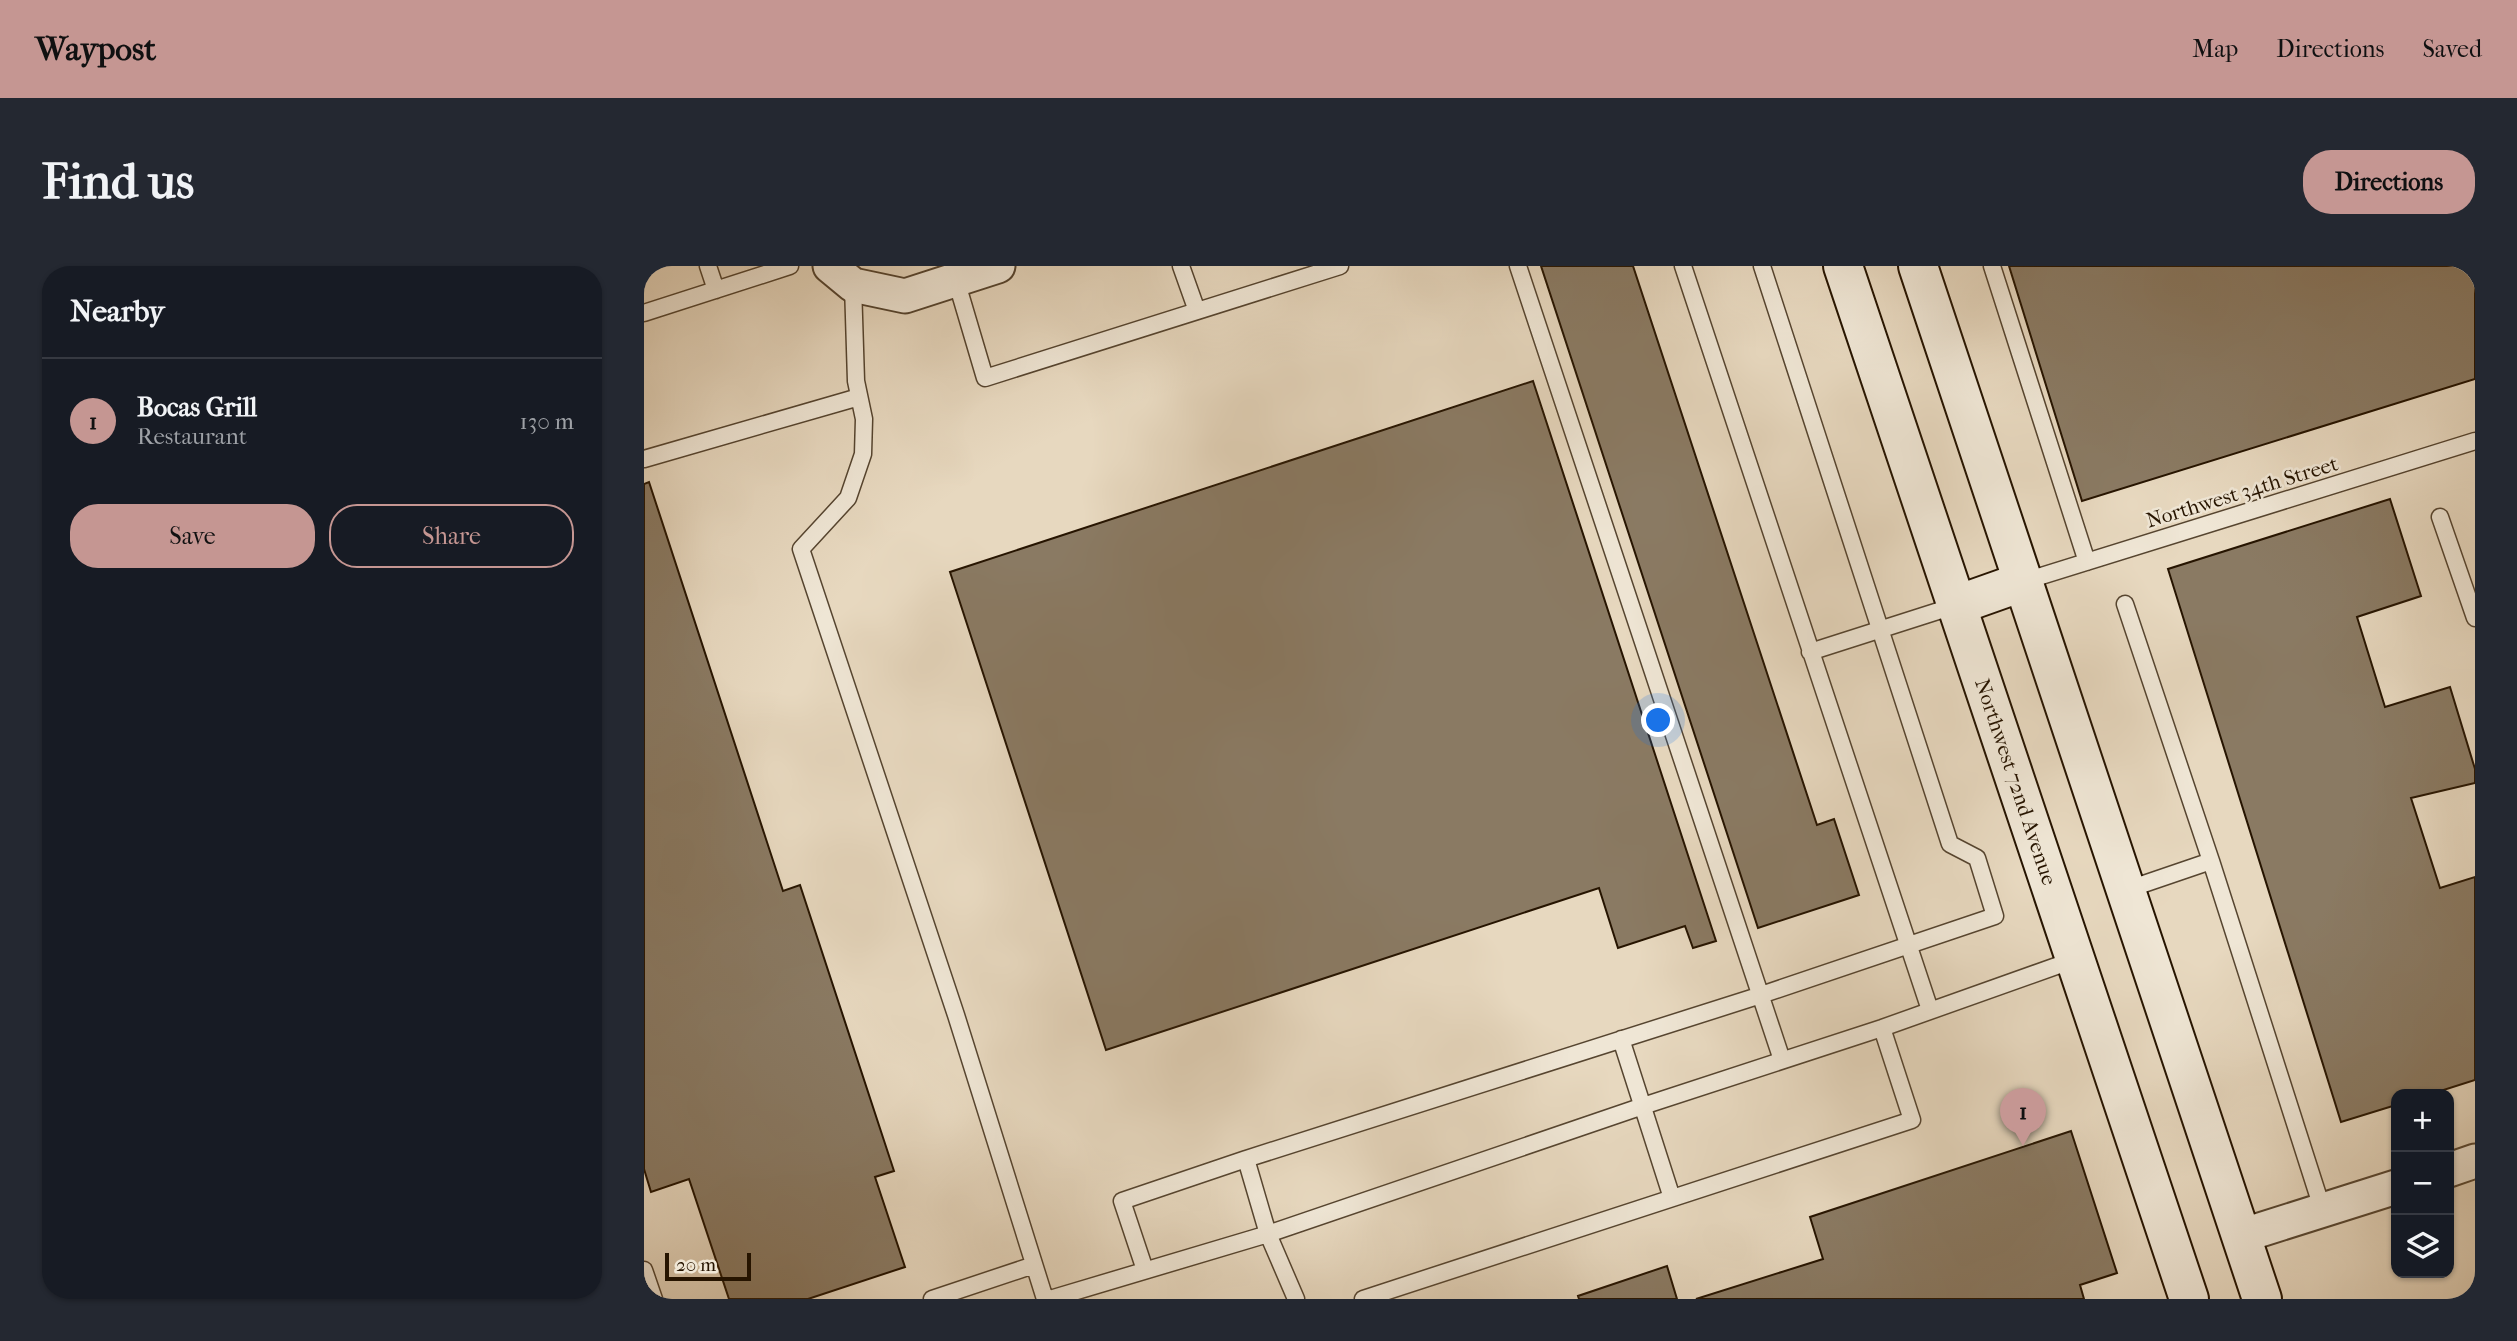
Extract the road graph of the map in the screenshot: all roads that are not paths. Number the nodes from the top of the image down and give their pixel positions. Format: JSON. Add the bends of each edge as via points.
{"nodes":[{"id":1,"x":708,"y":266,"type":"edge"},
{"id":2,"x":790,"y":266,"type":"edge"},
{"id":3,"x":998,"y":266,"type":"edge"},
{"id":4,"x":1181,"y":266,"type":"edge"},
{"id":5,"x":1340,"y":266,"type":"edge"},
{"id":6,"x":1518,"y":266,"type":"edge"},
{"id":7,"x":1683,"y":266,"type":"edge"},
{"id":8,"x":1762,"y":266,"type":"edge"},
{"id":9,"x":1843,"y":266,"type":"edge"},
{"id":10,"x":1918,"y":266,"type":"edge"},
{"id":11,"x":1992,"y":266,"type":"edge"},
{"id":12,"x":842,"y":276,"type":"edge"},
{"id":13,"x":956,"y":280,"type":"junction"},
{"id":14,"x":716,"y":290,"type":"junction"},
{"id":15,"x":1197,"y":311,"type":"junction"},
{"id":16,"x":644,"y":313,"type":"edge"},
{"id":17,"x":859,"y":397,"type":"junction"},
{"id":18,"x":2475,"y":441,"type":"edge"},
{"id":19,"x":644,"y":459,"type":"edge"},
{"id":20,"x":2440,"y":517,"type":"dead end"},
{"id":21,"x":2087,"y":562,"type":"junction"},
{"id":22,"x":2022,"y":582,"type":"junction"},
{"id":23,"x":2125,"y":604,"type":"dead end"},
{"id":24,"x":1957,"y":605,"type":"junction"},
{"id":25,"x":2475,"y":618,"type":"edge"},
{"id":26,"x":1880,"y":628,"type":"junction"},
{"id":27,"x":1810,"y":652,"type":"junction"},
{"id":28,"x":2211,"y":861,"type":"junction"},
{"id":29,"x":2126,"y":890,"type":"junction"},
{"id":30,"x":1907,"y":944,"type":"junction"},
{"id":31,"x":2076,"y":960,"type":"junction"},
{"id":32,"x":1760,"y":995,"type":"junction"},
{"id":33,"x":1930,"y":1010,"type":"junction"},
{"id":34,"x":1882,"y":1028,"type":"junction"},
{"id":35,"x":1621,"y":1039,"type":"junction"},
{"id":36,"x":1782,"y":1060,"type":"junction"},
{"id":37,"x":1643,"y":1106,"type":"junction"},
{"id":38,"x":1245,"y":1159,"type":"junction"},
{"id":39,"x":2475,"y":1161,"type":"edge"},
{"id":40,"x":2454,"y":1168,"type":"edge"},
{"id":41,"x":2391,"y":1189,"type":"edge"},
{"id":42,"x":1672,"y":1198,"type":"junction"},
{"id":43,"x":2323,"y":1211,"type":"junction"},
{"id":44,"x":1268,"y":1234,"type":"junction"},
{"id":45,"x":2241,"y":1236,"type":"junction"},
{"id":46,"x":1034,"y":1265,"type":"junction"},
{"id":47,"x":644,"y":1270,"type":"edge"},
{"id":48,"x":1145,"y":1270,"type":"junction"},
{"id":49,"x":654,"y":1299,"type":"edge"},
{"id":50,"x":932,"y":1299,"type":"edge"},
{"id":51,"x":1048,"y":1299,"type":"edge"},
{"id":52,"x":1296,"y":1299,"type":"edge"},
{"id":53,"x":1363,"y":1299,"type":"edge"},
{"id":54,"x":2189,"y":1299,"type":"edge"},
{"id":55,"x":2262,"y":1299,"type":"edge"}],
"edges":[{"from":1,"to":14,"type":"lane"},
{"from":2,"to":14,"type":"lane"},
{"from":3,"to":13,"type":"street"},
{"from":4,"to":15,"type":"lane"},
{"from":5,"to":15,"type":"lane"},
{"from":6,"to":32,"type":"lane"},
{"from":7,"to":27,"type":"lane"},
{"from":8,"to":26,"type":"lane"},
{"from":9,"to":24,"type":"main road","name":"Northwest 72nd Avenue"},
{"from":10,"to":22,"type":"main road"},
{"from":11,"to":21,"type":"lane"},
{"from":12,"to":13,"type":"street","via":[[905,296]]},
{"from":12,"to":17,"type":"lane"},
{"from":13,"to":15,"type":"lane","via":[[985,378]]},
{"from":14,"to":16,"type":"lane"},
{"from":17,"to":19,"type":"lane"},
{"from":17,"to":46,"type":"lane","via":[[863,454],[856,480],[834,517],[801,549]]},
{"from":18,"to":21,"type":"lane","name":"Northwest 34th Street"},
{"from":20,"to":25,"type":"lane"},
{"from":21,"to":22,"type":"lane","name":"Northwest 34th Street"},
{"from":22,"to":24,"type":"main road"},
{"from":22,"to":29,"type":"main road"},
{"from":23,"to":28,"type":"lane"},
{"from":24,"to":26,"type":"lane"},
{"from":24,"to":31,"type":"main road","name":"Northwest 72nd Avenue"},
{"from":26,"to":27,"type":"lane"},
{"from":26,"to":30,"type":"lane","via":[[1950,844],[1978,858],[1995,916]]},
{"from":27,"to":30,"type":"lane"},
{"from":28,"to":29,"type":"lane"},
{"from":28,"to":43,"type":"lane"},
{"from":29,"to":45,"type":"main road"},
{"from":30,"to":32,"type":"lane"},
{"from":30,"to":33,"type":"lane"},
{"from":31,"to":33,"type":"lane"},
{"from":31,"to":54,"type":"main road","name":"Northwest 72nd Avenue"},
{"from":32,"to":35,"type":"lane"},
{"from":32,"to":36,"type":"lane"},
{"from":33,"to":34,"type":"lane"},
{"from":34,"to":36,"type":"lane"},
{"from":34,"to":42,"type":"lane","via":[[1912,1120]]},
{"from":35,"to":37,"type":"lane"},
{"from":35,"to":38,"type":"lane"},
{"from":36,"to":37,"type":"lane"},
{"from":37,"to":42,"type":"lane"},
{"from":37,"to":44,"type":"lane"},
{"from":38,"to":44,"type":"lane"},
{"from":38,"to":48,"type":"lane","via":[[1122,1201]]},
{"from":39,"to":40,"type":"street"},
{"from":41,"to":43,"type":"street"},
{"from":42,"to":53,"type":"lane"},
{"from":43,"to":45,"type":"street"},
{"from":44,"to":48,"type":"lane"},
{"from":44,"to":52,"type":"lane"},
{"from":45,"to":55,"type":"main road"},
{"from":46,"to":50,"type":"lane"},
{"from":46,"to":51,"type":"lane"},
{"from":47,"to":49,"type":"lane"},
{"from":48,"to":51,"type":"lane"}]}
